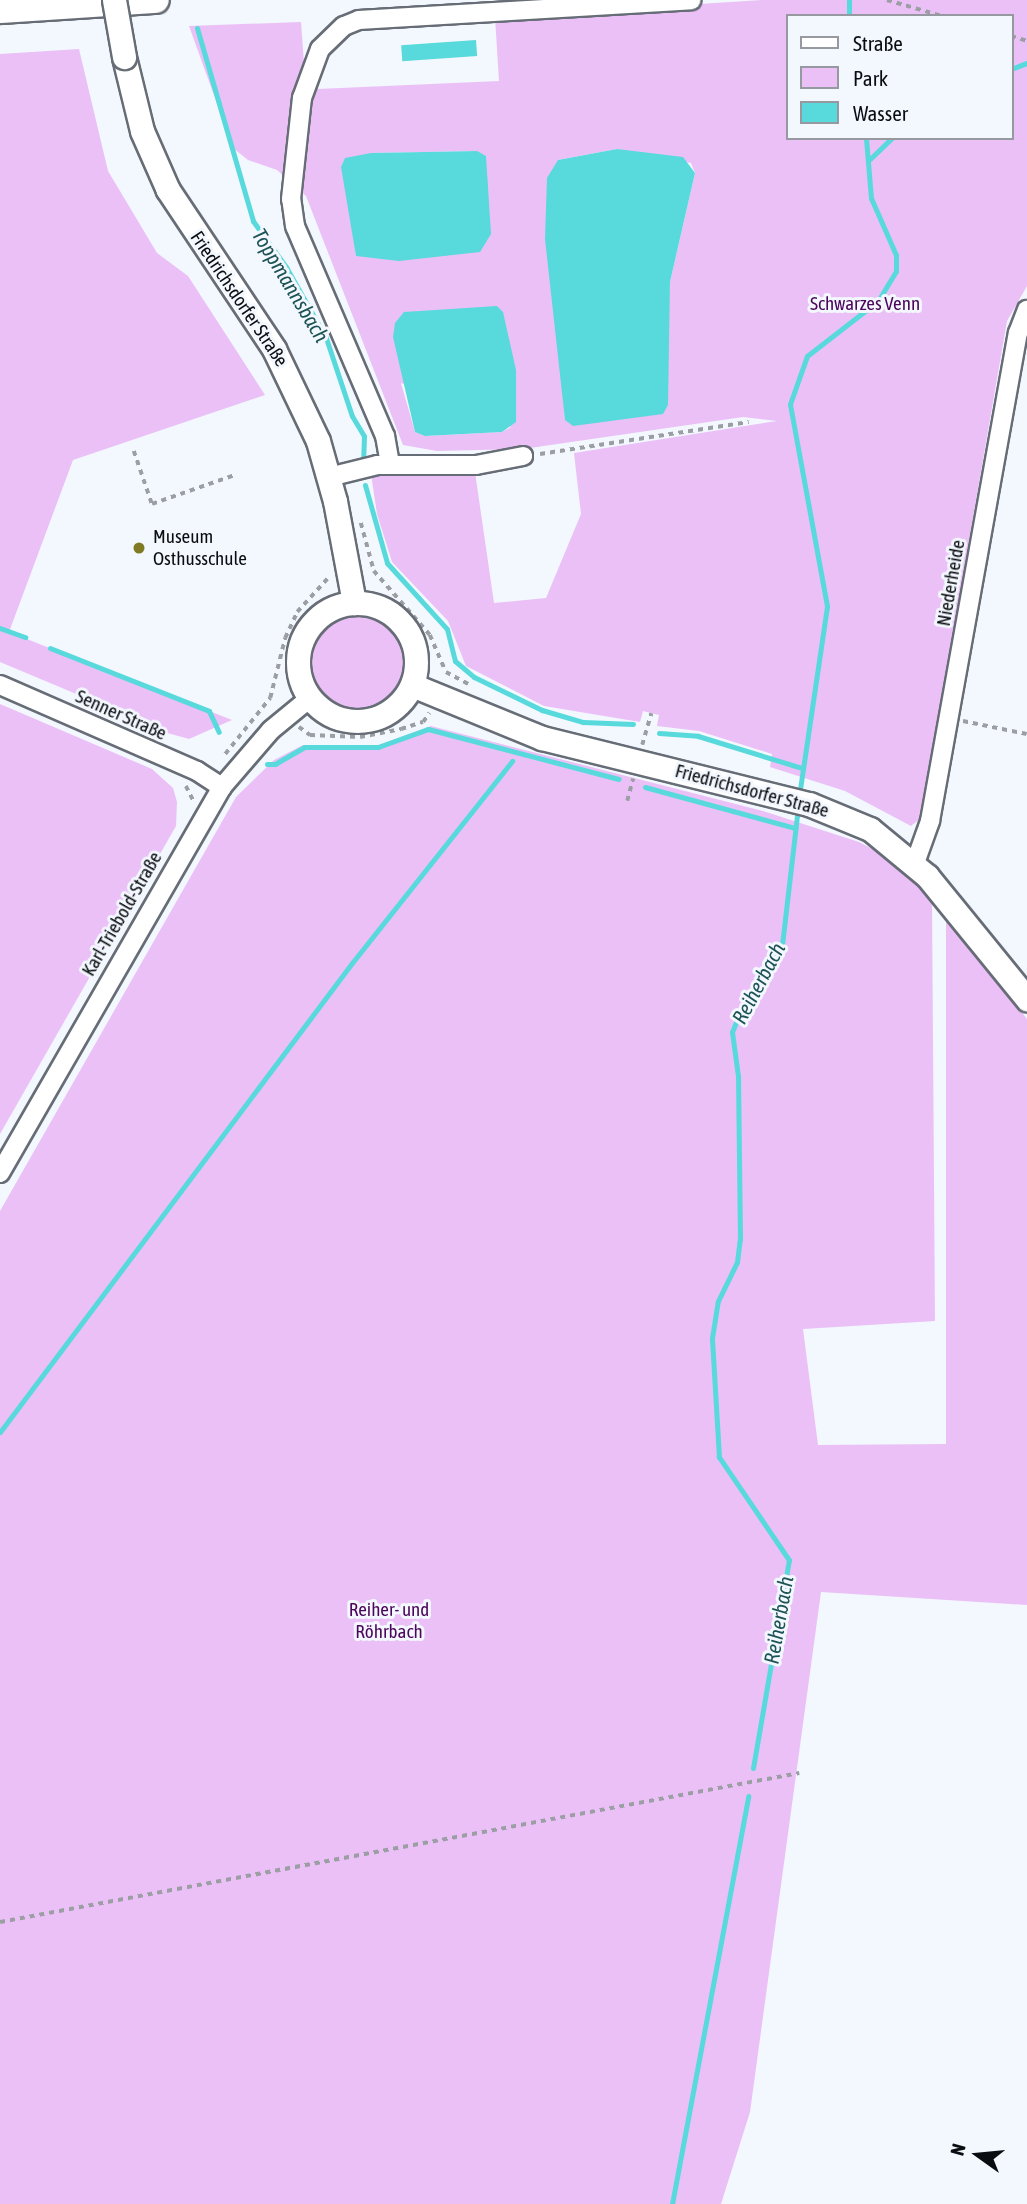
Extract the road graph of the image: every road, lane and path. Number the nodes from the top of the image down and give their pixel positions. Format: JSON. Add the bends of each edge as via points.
{"nodes":[{"id":1,"x":114,"y":0,"type":"edge"},
{"id":2,"x":156,"y":0,"type":"edge"},
{"id":3,"x":691,"y":0,"type":"edge"},
{"id":4,"x":887,"y":0,"type":"edge"},
{"id":5,"x":0,"y":10,"type":"edge"},
{"id":6,"x":935,"y":14,"type":"edge"},
{"id":7,"x":1027,"y":310,"type":"edge"},
{"id":8,"x":749,"y":422,"type":"dead end"},
{"id":9,"x":134,"y":451,"type":"dead end"},
{"id":10,"x":523,"y":456,"type":"joint"},
{"id":11,"x":390,"y":464,"type":"junction"},
{"id":12,"x":235,"y":475,"type":"dead end"},
{"id":13,"x":329,"y":477,"type":"junction"},
{"id":14,"x":374,"y":571,"type":"dead end"},
{"id":15,"x":349,"y":573,"type":"junction"},
{"id":16,"x":354,"y":603,"type":"junction"},
{"id":17,"x":0,"y":685,"type":"edge"},
{"id":18,"x":412,"y":685,"type":"junction"},
{"id":19,"x":437,"y":696,"type":"junction"},
{"id":20,"x":270,"y":698,"type":"junction"},
{"id":21,"x":310,"y":698,"type":"junction"},
{"id":22,"x":286,"y":716,"type":"junction"},
{"id":23,"x":947,"y":718,"type":"junction"},
{"id":24,"x":1027,"y":734,"type":"edge"},
{"id":25,"x":215,"y":783,"type":"junction"},
{"id":26,"x":915,"y":863,"type":"junction"},
{"id":27,"x":1027,"y":999,"type":"edge"},
{"id":28,"x":0,"y":1173,"type":"edge"},
{"id":29,"x":799,"y":1773,"type":"dead end"},
{"id":30,"x":0,"y":1923,"type":"edge"}],
"edges":[{"from":1,"to":13,"type":"main road","name":"Friedrichsdorfer Straße","bridge":true,"via":[[124,57],[153,160],[193,231],[291,379]]},
{"from":2,"to":5,"type":"highway"},
{"from":3,"to":11,"type":"street","via":[[359,20],[344,26],[320,49],[302,98],[291,199],[296,226],[386,436]]},
{"from":4,"to":6,"type":"path"},
{"from":7,"to":23,"type":"street","name":"Niederheide","via":[[1018,333]]},
{"from":8,"to":10,"type":"path"},
{"from":9,"to":12,"type":"path","via":[[152,504]]},
{"from":10,"to":11,"type":"street","via":[[476,464]]},
{"from":11,"to":13,"type":"street"},
{"from":13,"to":15,"type":"main road","name":"Friedrichsdorfer Straße"},
{"from":14,"to":19,"type":"path","via":[[430,635],[446,672]]},
{"from":15,"to":16,"type":"main road","name":"Friedrichsdorfer Straße"},
{"from":15,"to":20,"type":"path","via":[[329,577],[297,612],[285,638]]},
{"from":16,"to":18,"type":"main road","via":[[377,606],[408,631],[416,665]]},
{"from":16,"to":21,"type":"main road","via":[[319,617],[306,632],[298,669]]},
{"from":17,"to":25,"type":"street","name":"Senner Straße"},
{"from":18,"to":19,"type":"main road","name":"Friedrichsdorfer Straße"},
{"from":18,"to":21,"type":"main road","via":[[385,715],[360,722],[337,718]]},
{"from":19,"to":22,"type":"path","via":[[423,722],[360,737],[310,734]]},
{"from":19,"to":26,"type":"main road","name":"Friedrichsdorfer Straße","via":[[542,738],[809,804],[870,829]]},
{"from":20,"to":22,"type":"path"},
{"from":20,"to":25,"type":"path"},
{"from":21,"to":22,"type":"street","name":"Karl-Triebold-Straße"},
{"from":22,"to":25,"type":"street","name":"Karl-Triebold-Straße"},
{"from":23,"to":24,"type":"path"},
{"from":23,"to":26,"type":"street","name":"Niederheide","via":[[930,821]]},
{"from":25,"to":28,"type":"street","name":"Karl-Triebold-Straße"},
{"from":26,"to":27,"type":"main road","name":"Friedrichsdorfer Straße"},
{"from":29,"to":30,"type":"path"}]}
